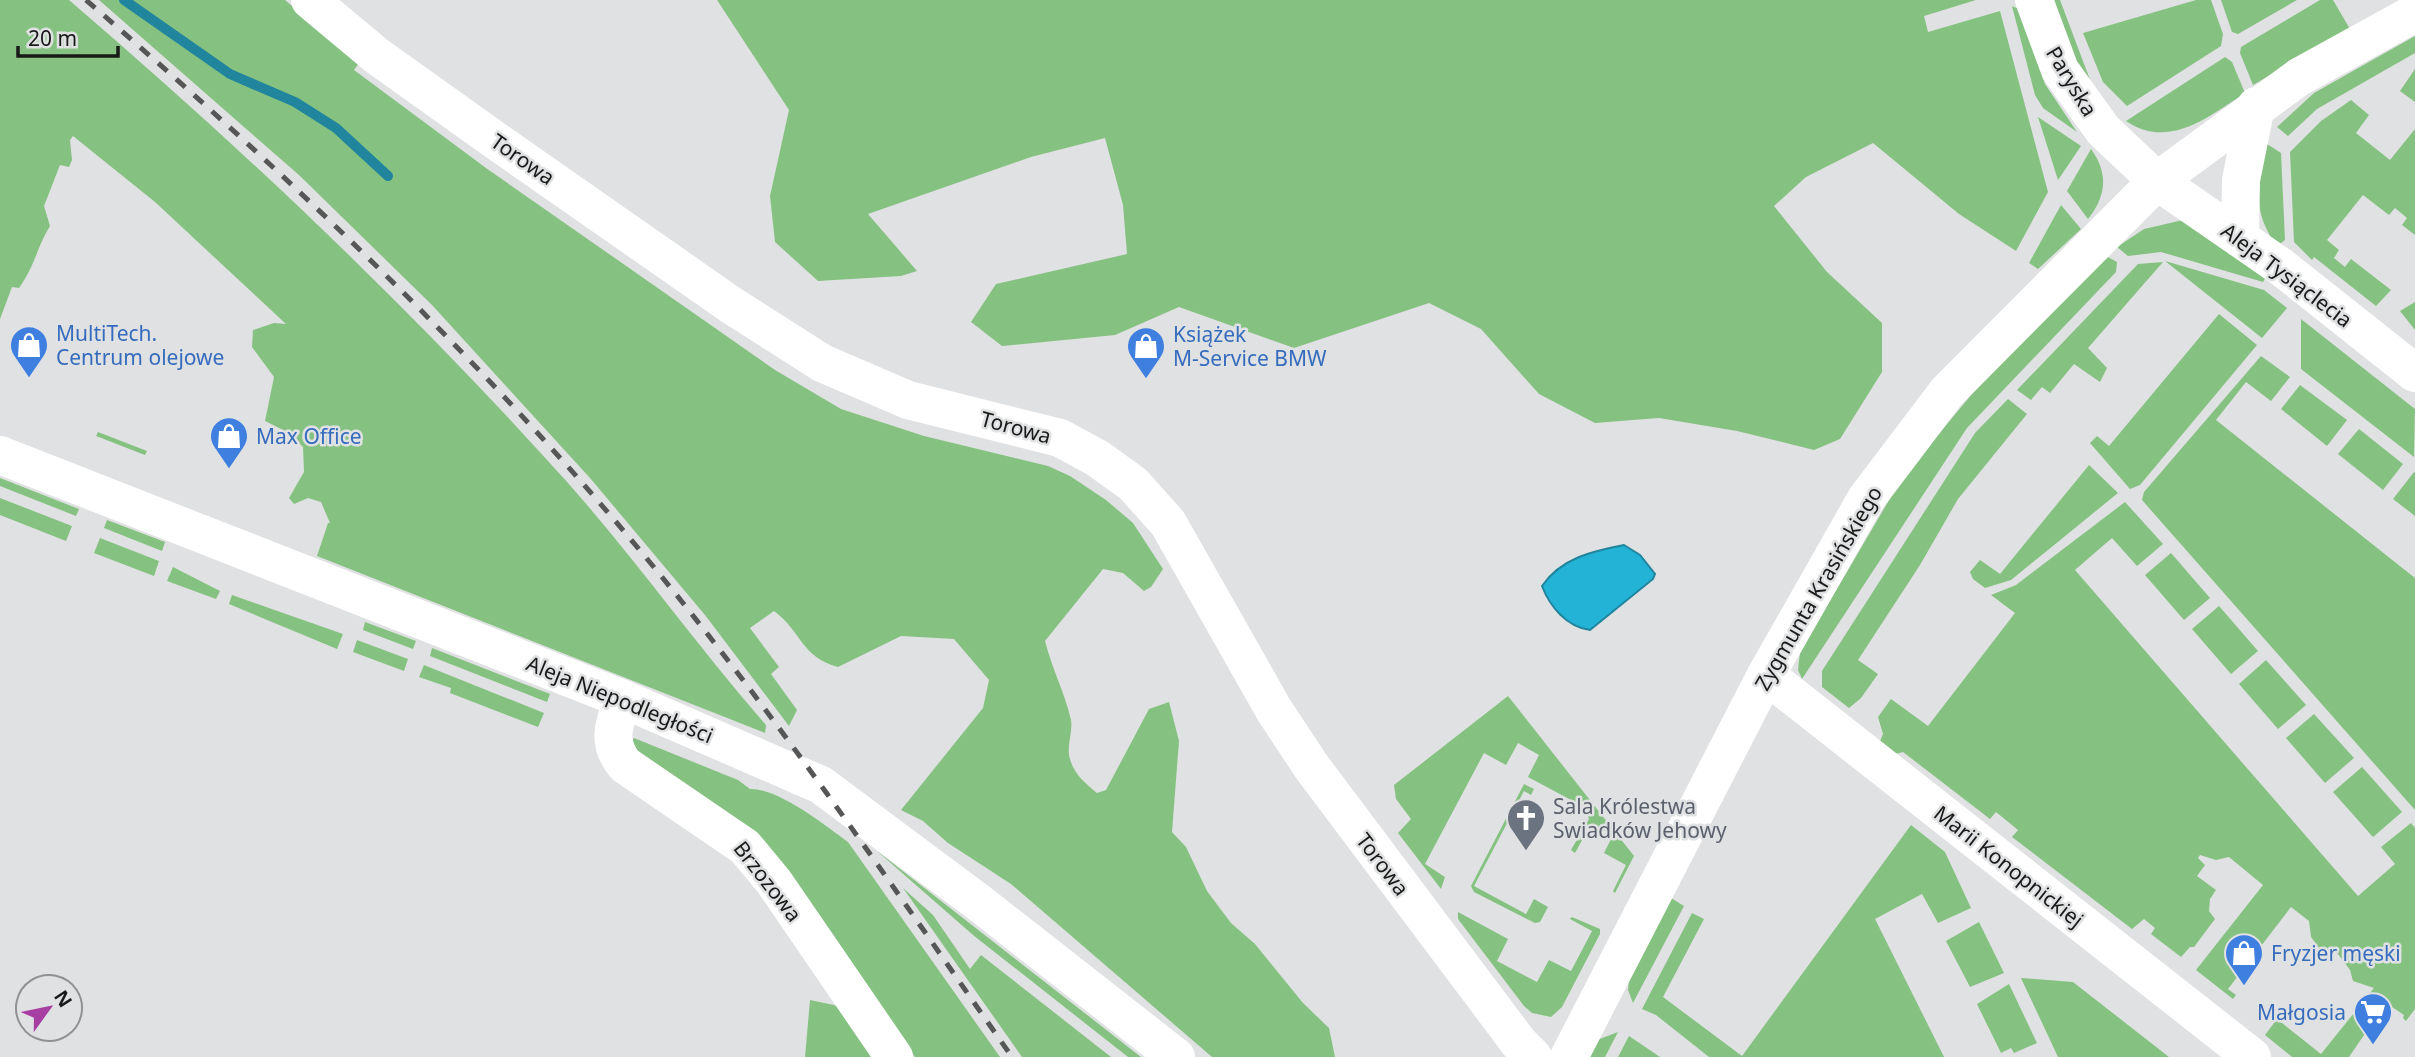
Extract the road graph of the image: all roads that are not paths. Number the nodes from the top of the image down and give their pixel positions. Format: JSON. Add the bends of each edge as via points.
{"nodes":[{"id":1,"x":2034,"y":0,"type":"edge"},
{"id":2,"x":328,"y":7,"type":"edge"},
{"id":3,"x":2415,"y":13,"type":"edge"},
{"id":4,"x":2256,"y":106,"type":"junction"},
{"id":5,"x":2157,"y":181,"type":"junction"},
{"id":6,"x":2239,"y":238,"type":"junction"},
{"id":7,"x":2415,"y":373,"type":"edge"},
{"id":8,"x":0,"y":455,"type":"edge"},
{"id":9,"x":1766,"y":675,"type":"junction"},
{"id":10,"x":623,"y":699,"type":"junction"},
{"id":11,"x":894,"y":1057,"type":"edge"},
{"id":12,"x":1176,"y":1057,"type":"edge"},
{"id":13,"x":1533,"y":1057,"type":"edge"},
{"id":14,"x":1569,"y":1057,"type":"edge"},
{"id":15,"x":2252,"y":1057,"type":"edge"}],
"edges":[{"from":1,"to":5,"type":"street","name":"Paryska","via":[[2060,70],[2082,104]]},
{"from":2,"to":13,"type":"street","name":"Torowa","via":[[377,56],[731,305],[822,363],[908,400],[1060,438],[1133,484],[1168,523],[1274,710],[1311,765]]},
{"from":3,"to":4,"type":"street","name":"Zygmunta Krasińskiego"},
{"from":4,"to":5,"type":"street","name":"Zygmunta Krasińskiego"},
{"from":4,"to":6,"type":"street","via":[[2241,180]]},
{"from":5,"to":6,"type":"street","name":"Aleja Tysiąclecia"},
{"from":5,"to":9,"type":"street","name":"Zygmunta Krasińskiego","via":[[1947,392],[1866,499]]},
{"from":6,"to":7,"type":"street","name":"Aleja Tysiąclecia"},
{"from":8,"to":10,"type":"street","name":"Aleja Niepodległości"},
{"from":9,"to":14,"type":"street","name":"Zygmunta Krasińskiego"},
{"from":9,"to":15,"type":"street","name":"Marii Konopnickiej"},
{"from":10,"to":11,"type":"street","name":"Brzozowa","via":[[612,730],[617,755],[745,847]]},
{"from":10,"to":12,"type":"street","name":"Aleja Niepodległości","via":[[821,785]]}]}
